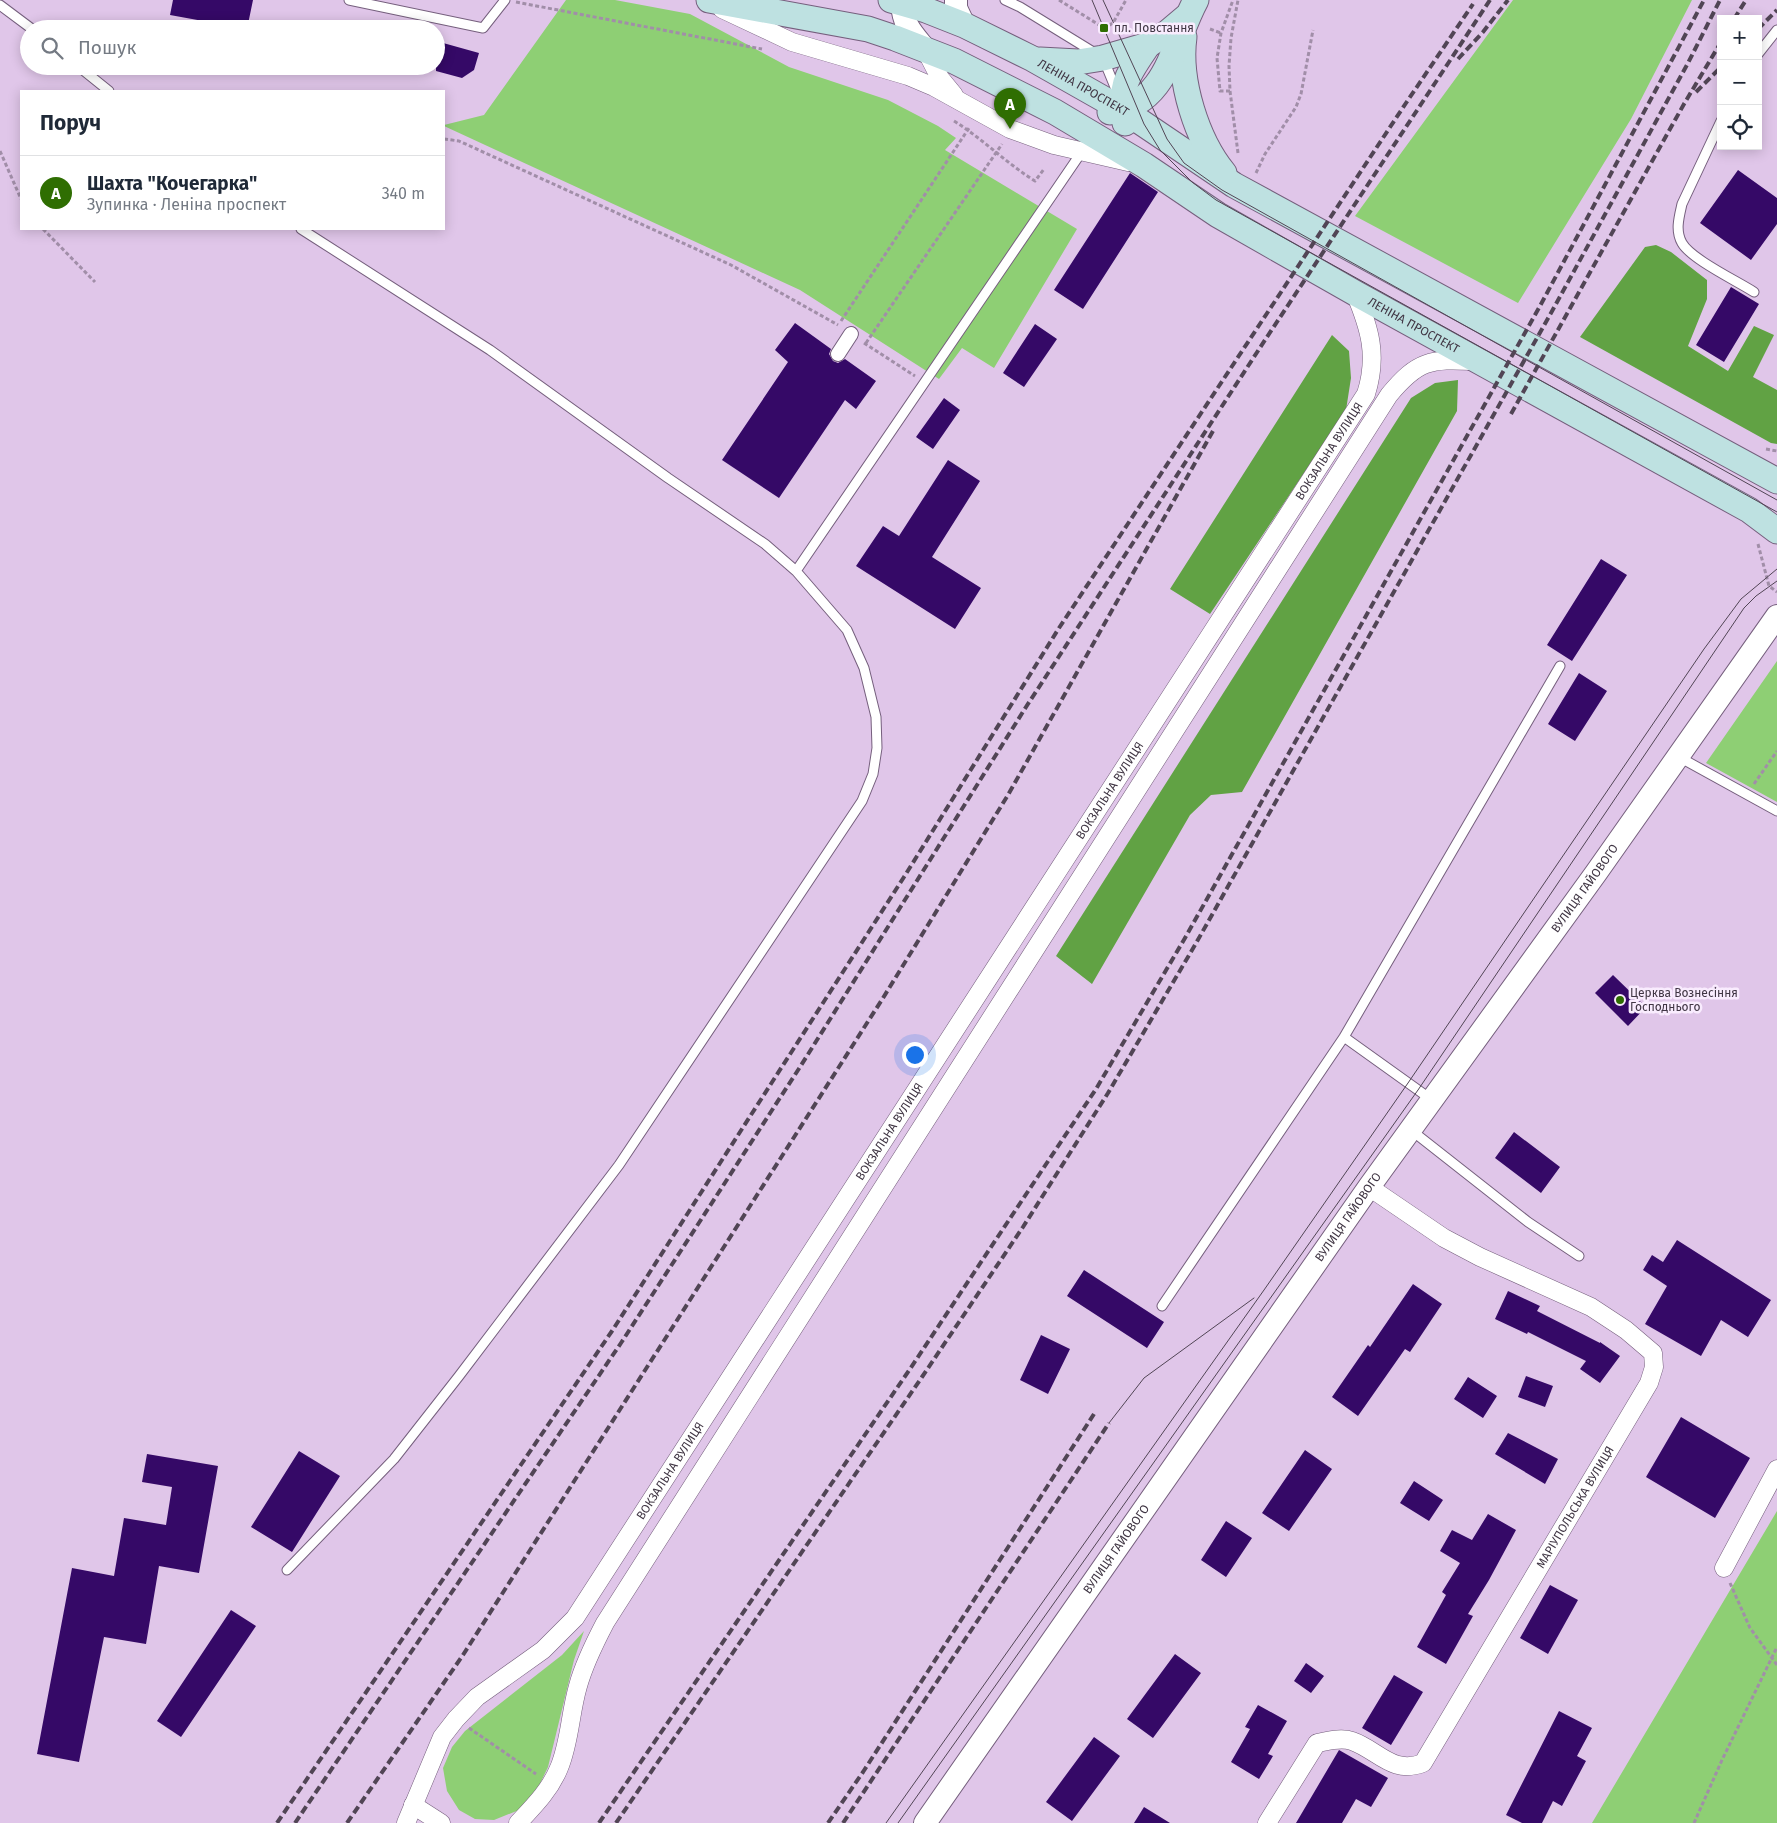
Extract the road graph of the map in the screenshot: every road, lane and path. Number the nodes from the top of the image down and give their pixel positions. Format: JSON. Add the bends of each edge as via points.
{"nodes":[{"id":1,"x":349,"y":0,"type":"edge"},
{"id":2,"x":506,"y":0,"type":"edge"},
{"id":3,"x":701,"y":0,"type":"edge"},
{"id":4,"x":709,"y":0,"type":"edge"},
{"id":5,"x":956,"y":0,"type":"edge"},
{"id":6,"x":1005,"y":0,"type":"edge"},
{"id":7,"x":1060,"y":0,"type":"edge"},
{"id":8,"x":1126,"y":0,"type":"edge"},
{"id":9,"x":1233,"y":0,"type":"edge"},
{"id":10,"x":1238,"y":0,"type":"edge"},
{"id":11,"x":902,"y":1,"type":"edge"},
{"id":12,"x":0,"y":5,"type":"edge"},
{"id":13,"x":1192,"y":8,"type":"edge"},
{"id":14,"x":20,"y":20,"type":"edge"},
{"id":15,"x":445,"y":20,"type":"edge"},
{"id":16,"x":445,"y":20,"type":"edge"},
{"id":17,"x":964,"y":25,"type":"junction"},
{"id":18,"x":1210,"y":29,"type":"dead end"},
{"id":19,"x":1313,"y":30,"type":"dead end"},
{"id":20,"x":1777,"y":30,"type":"edge"},
{"id":21,"x":1221,"y":34,"type":"junction"},
{"id":22,"x":1148,"y":45,"type":"junction"},
{"id":23,"x":1762,"y":49,"type":"edge"},
{"id":24,"x":925,"y":50,"type":"junction"},
{"id":25,"x":769,"y":51,"type":"dead end"},
{"id":26,"x":1103,"y":58,"type":"junction"},
{"id":27,"x":1033,"y":59,"type":"junction"},
{"id":28,"x":89,"y":75,"type":"edge"},
{"id":29,"x":108,"y":90,"type":"edge"},
{"id":30,"x":1230,"y":91,"type":"junction"},
{"id":31,"x":957,"y":99,"type":"junction"},
{"id":32,"x":982,"y":112,"type":"junction"},
{"id":33,"x":1055,"y":112,"type":"junction"},
{"id":34,"x":953,"y":120,"type":"dead end"},
{"id":35,"x":1010,"y":128,"type":"junction"},
{"id":36,"x":968,"y":130,"type":"junction"},
{"id":37,"x":1103,"y":130,"type":"junction"},
{"id":38,"x":1717,"y":130,"type":"edge"},
{"id":39,"x":445,"y":139,"type":"edge"},
{"id":40,"x":0,"y":151,"type":"edge"},
{"id":41,"x":997,"y":153,"type":"junction"},
{"id":42,"x":1239,"y":156,"type":"dead end"},
{"id":43,"x":1144,"y":165,"type":"junction"},
{"id":44,"x":1044,"y":169,"type":"dead end"},
{"id":45,"x":1241,"y":177,"type":"junction"},
{"id":46,"x":20,"y":197,"type":"edge"},
{"id":47,"x":44,"y":230,"type":"edge"},
{"id":48,"x":303,"y":230,"type":"edge"},
{"id":49,"x":95,"y":282,"type":"dead end"},
{"id":50,"x":1754,"y":292,"type":"dead end"},
{"id":51,"x":1355,"y":293,"type":"junction"},
{"id":52,"x":838,"y":326,"type":"junction"},
{"id":53,"x":851,"y":334,"type":"junction"},
{"id":54,"x":865,"y":344,"type":"junction"},
{"id":55,"x":838,"y":354,"type":"dead end"},
{"id":56,"x":1479,"y":361,"type":"junction"},
{"id":57,"x":925,"y":382,"type":"junction"},
{"id":58,"x":1757,"y":444,"type":"dead end"},
{"id":59,"x":1777,"y":451,"type":"edge"},
{"id":60,"x":1777,"y":481,"type":"edge"},
{"id":61,"x":1748,"y":510,"type":"junction"},
{"id":62,"x":1777,"y":531,"type":"edge"},
{"id":63,"x":796,"y":571,"type":"junction"},
{"id":64,"x":1777,"y":592,"type":"edge"},
{"id":65,"x":1777,"y":616,"type":"edge"},
{"id":66,"x":1560,"y":666,"type":"dead end"},
{"id":67,"x":1777,"y":751,"type":"edge"},
{"id":68,"x":1678,"y":757,"type":"junction"},
{"id":69,"x":1747,"y":794,"type":"junction"},
{"id":70,"x":1777,"y":811,"type":"edge"},
{"id":71,"x":1344,"y":1038,"type":"junction"},
{"id":72,"x":1432,"y":1100,"type":"junction"},
{"id":73,"x":1410,"y":1129,"type":"junction"},
{"id":74,"x":1369,"y":1187,"type":"junction"},
{"id":75,"x":1579,"y":1256,"type":"dead end"},
{"id":76,"x":1162,"y":1306,"type":"dead end"},
{"id":77,"x":1777,"y":1469,"type":"edge"},
{"id":78,"x":1724,"y":1568,"type":"joint"},
{"id":79,"x":287,"y":1570,"type":"dead end"},
{"id":80,"x":1777,"y":1647,"type":"edge"},
{"id":81,"x":1770,"y":1658,"type":"junction"},
{"id":82,"x":1777,"y":1665,"type":"edge"},
{"id":83,"x":456,"y":1719,"type":"junction"},
{"id":84,"x":551,"y":1784,"type":"junction"},
{"id":85,"x":413,"y":1804,"type":"junction"},
{"id":86,"x":406,"y":1823,"type":"edge"},
{"id":87,"x":441,"y":1823,"type":"edge"},
{"id":88,"x":518,"y":1823,"type":"edge"},
{"id":89,"x":925,"y":1823,"type":"edge"},
{"id":90,"x":1268,"y":1823,"type":"edge"},
{"id":91,"x":1694,"y":1823,"type":"edge"}],
"edges":[{"from":1,"to":15,"type":"lane"},
{"from":2,"to":16,"type":"lane","via":[[483,28]]},
{"from":2,"to":25,"type":"path"},
{"from":3,"to":31,"type":"street","via":[[792,42],[908,76]]},
{"from":4,"to":24,"type":"main road","name":"ЛЕНІНА ПРОСПЕКТ","via":[[868,29]]},
{"from":5,"to":17,"type":"street"},
{"from":6,"to":26,"type":"lane"},
{"from":7,"to":8,"type":"path","via":[[1104,28],[1113,23]]},
{"from":9,"to":21,"type":"path"},
{"from":10,"to":30,"type":"path","via":[[1231,38]]},
{"from":11,"to":17,"type":"main road","name":"ЛЕНІНА ПРОСПЕКТ"},
{"from":11,"to":24,"type":"street","via":[[907,27]]},
{"from":12,"to":14,"type":"lane"},
{"from":13,"to":22,"type":"main road"},
{"from":13,"to":37,"type":"main road","via":[[1160,82]]},
{"from":13,"to":45,"type":"main road","name":"ЛЕНІНА ПРОСПЕКТ","via":[[1182,52],[1198,131],[1213,159]]},
{"from":17,"to":27,"type":"main road","name":"ЛЕНІНА ПРОСПЕКТ"},
{"from":18,"to":21,"type":"path"},
{"from":19,"to":45,"type":"path","via":[[1296,107],[1265,154],[1255,176]]},
{"from":20,"to":23,"type":"lane"},
{"from":21,"to":30,"type":"path","via":[[1217,58],[1220,91]]},
{"from":22,"to":26,"type":"main road"},
{"from":22,"to":37,"type":"main road","via":[[1126,80],[1122,95]]},
{"from":24,"to":31,"type":"street","via":[[940,78]]},
{"from":24,"to":33,"type":"main road","name":"ЛЕНІНА ПРОСПЕКТ","via":[[954,61]]},
{"from":26,"to":27,"type":"main road","via":[[1078,62]]},
{"from":26,"to":37,"type":"lane","via":[[1112,78]]},
{"from":27,"to":37,"type":"main road","name":"ЛЕНІНА ПРОСПЕКТ"},
{"from":28,"to":29,"type":"lane"},
{"from":30,"to":42,"type":"path"},
{"from":31,"to":32,"type":"street"},
{"from":32,"to":35,"type":"street"},
{"from":32,"to":36,"type":"path"},
{"from":33,"to":37,"type":"main road","name":"ЛЕНІНА ПРОСПЕКТ"},
{"from":33,"to":37,"type":"main road","via":[[1095,114]]},
{"from":34,"to":36,"type":"path"},
{"from":35,"to":37,"type":"street","via":[[1054,146]]},
{"from":35,"to":41,"type":"path"},
{"from":36,"to":41,"type":"path"},
{"from":36,"to":52,"type":"path"},
{"from":37,"to":43,"type":"main road","name":"ЛЕНІНА ПРОСПЕКТ"},
{"from":37,"to":43,"type":"main road","via":[[1127,135]]},
{"from":37,"to":45,"type":"main road","name":"ЛЕНІНА ПРОСПЕКТ"},
{"from":37,"to":57,"type":"lane"},
{"from":38,"to":50,"type":"lane","via":[[1682,204],[1678,231],[1682,243],[1692,254]]},
{"from":39,"to":52,"type":"path","via":[[459,141],[731,265]]},
{"from":40,"to":46,"type":"path"},
{"from":41,"to":44,"type":"path","via":[[1013,168],[1035,181]]},
{"from":41,"to":54,"type":"path"},
{"from":43,"to":51,"type":"main road","name":"ЛЕНІНА ПРОСПЕКТ","via":[[1218,215]]},
{"from":45,"to":60,"type":"main road","name":"ЛЕНІНА ПРОСПЕКТ"},
{"from":47,"to":49,"type":"path"},
{"from":48,"to":63,"type":"lane","via":[[490,350],[765,544]]},
{"from":51,"to":56,"type":"main road","name":"ЛЕНІНА ПРОСПЕКТ"},
{"from":51,"to":83,"type":"street","name":"ВОКЗАЛЬНА ВУЛИЦЯ","via":[[1365,317],[1373,361],[1366,394],[575,1618],[543,1650],[477,1697]]},
{"from":52,"to":53,"type":"path"},
{"from":53,"to":54,"type":"path"},
{"from":53,"to":55,"type":"street"},
{"from":54,"to":57,"type":"path"},
{"from":56,"to":61,"type":"main road","name":"ЛЕНІНА ПРОСПЕКТ"},
{"from":56,"to":84,"type":"street","name":"ВОКЗАЛЬНА ВУЛИЦЯ","via":[[1445,360],[1416,368],[1389,395],[605,1623],[589,1654],[578,1687],[567,1746]]},
{"from":57,"to":63,"type":"lane"},
{"from":58,"to":59,"type":"path"},
{"from":61,"to":62,"type":"main road","name":"ЛЕНІНА ПРОСПЕКТ"},
{"from":61,"to":64,"type":"path","via":[[1766,578],[1769,586]]},
{"from":63,"to":79,"type":"lane","via":[[847,630],[864,668],[876,718],[877,748],[873,774],[862,801],[613,1172],[394,1459]]},
{"from":65,"to":68,"type":"street","name":"ВУЛИЦЯ ГАЙОВОГО"},
{"from":66,"to":71,"type":"lane"},
{"from":67,"to":69,"type":"path"},
{"from":68,"to":69,"type":"lane"},
{"from":68,"to":72,"type":"street","name":"ВУЛИЦЯ ГАЙОВОГО"},
{"from":69,"to":70,"type":"lane"},
{"from":71,"to":72,"type":"lane"},
{"from":71,"to":76,"type":"lane"},
{"from":72,"to":73,"type":"street","name":"ВУЛИЦЯ ГАЙОВОГО"},
{"from":73,"to":74,"type":"street","name":"ВУЛИЦЯ ГАЙОВОГО"},
{"from":73,"to":75,"type":"lane","via":[[1528,1222]]},
{"from":74,"to":89,"type":"street","name":"ВУЛИЦЯ ГАЙОВОГО"},
{"from":74,"to":90,"type":"street","name":"МАРІУПОЛЬСЬКА ВУЛИЦЯ","via":[[1444,1238],[1591,1307],[1653,1353],[1654,1367],[1649,1383],[1423,1763],[1414,1767],[1397,1766],[1351,1740],[1317,1743]]},
{"from":77,"to":78,"type":"street"},
{"from":78,"to":81,"type":"path","via":[[1750,1628]]},
{"from":80,"to":81,"type":"path"},
{"from":81,"to":82,"type":"path"},
{"from":81,"to":91,"type":"path"},
{"from":83,"to":84,"type":"path"},
{"from":83,"to":85,"type":"street","name":"ВОКЗАЛЬНА ВУЛИЦЯ","via":[[442,1736]]},
{"from":84,"to":88,"type":"street","name":"ВОКЗАЛЬНА ВУЛИЦЯ"},
{"from":85,"to":86,"type":"street","name":"ВОКЗАЛЬНА ВУЛИЦЯ"},
{"from":85,"to":87,"type":"street"}]}
